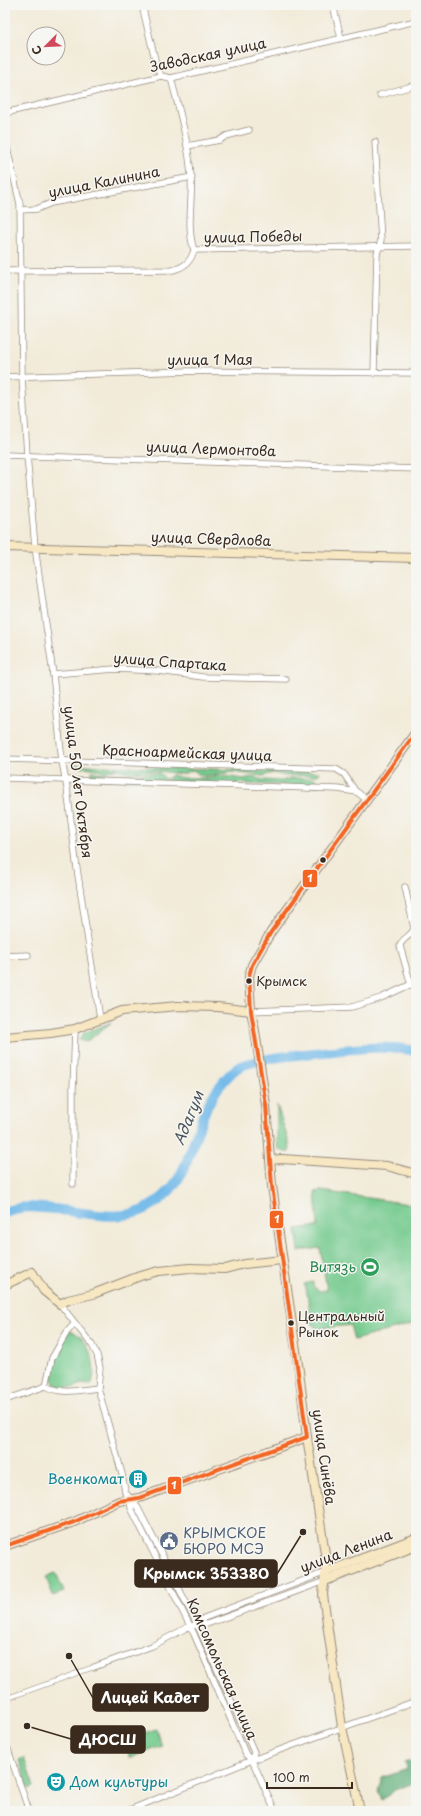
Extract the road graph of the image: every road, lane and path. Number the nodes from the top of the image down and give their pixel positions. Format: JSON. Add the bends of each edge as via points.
{"nodes":[{"id":1,"x":142,"y":5,"type":"edge"},
{"id":2,"x":333,"y":5,"type":"edge"},
{"id":3,"x":416,"y":21,"type":"edge"},
{"id":4,"x":341,"y":38,"type":"junction"},
{"id":5,"x":161,"y":76,"type":"junction"},
{"id":6,"x":170,"y":78,"type":"junction"},
{"id":7,"x":416,"y":86,"type":"edge"},
{"id":8,"x":380,"y":95,"type":"dead end"},
{"id":9,"x":5,"y":113,"type":"edge"},
{"id":10,"x":249,"y":130,"type":"dead end"},
{"id":11,"x":5,"y":139,"type":"edge"},
{"id":12,"x":375,"y":142,"type":"dead end"},
{"id":13,"x":187,"y":146,"type":"junction"},
{"id":14,"x":192,"y":177,"type":"junction"},
{"id":15,"x":21,"y":210,"type":"junction"},
{"id":16,"x":416,"y":246,"type":"edge"},
{"id":17,"x":379,"y":247,"type":"junction"},
{"id":18,"x":194,"y":250,"type":"junction"},
{"id":19,"x":5,"y":271,"type":"edge"},
{"id":20,"x":22,"y":271,"type":"junction"},
{"id":21,"x":374,"y":373,"type":"junction"},
{"id":22,"x":416,"y":373,"type":"edge"},
{"id":23,"x":5,"y":377,"type":"edge"},
{"id":24,"x":22,"y":377,"type":"junction"},
{"id":25,"x":5,"y":455,"type":"edge"},
{"id":26,"x":27,"y":455,"type":"junction"},
{"id":27,"x":416,"y":469,"type":"edge"},
{"id":28,"x":5,"y":547,"type":"edge"},
{"id":29,"x":35,"y":547,"type":"junction"},
{"id":30,"x":416,"y":558,"type":"edge"},
{"id":31,"x":53,"y":674,"type":"junction"},
{"id":32,"x":286,"y":679,"type":"dead end"},
{"id":33,"x":416,"y":732,"type":"edge"},
{"id":34,"x":5,"y":759,"type":"edge"},
{"id":35,"x":62,"y":761,"type":"junction"},
{"id":36,"x":5,"y":778,"type":"edge"},
{"id":37,"x":66,"y":780,"type":"junction"},
{"id":38,"x":356,"y":792,"type":"junction"},
{"id":39,"x":367,"y":800,"type":"junction"},
{"id":40,"x":405,"y":887,"type":"dead end"},
{"id":41,"x":28,"y":955,"type":"dead end"},
{"id":42,"x":5,"y":956,"type":"edge"},
{"id":43,"x":413,"y":983,"type":"edge"},
{"id":44,"x":251,"y":1011,"type":"junction"},
{"id":45,"x":100,"y":1019,"type":"junction"},
{"id":46,"x":75,"y":1029,"type":"junction"},
{"id":47,"x":5,"y":1037,"type":"edge"},
{"id":48,"x":270,"y":1160,"type":"junction"},
{"id":49,"x":416,"y":1174,"type":"edge"},
{"id":50,"x":74,"y":1184,"type":"dead end"},
{"id":51,"x":282,"y":1260,"type":"junction"},
{"id":52,"x":5,"y":1285,"type":"edge"},
{"id":53,"x":60,"y":1304,"type":"junction"},
{"id":54,"x":74,"y":1324,"type":"junction"},
{"id":55,"x":46,"y":1386,"type":"junction"},
{"id":56,"x":98,"y":1388,"type":"junction"},
{"id":57,"x":5,"y":1400,"type":"edge"},
{"id":58,"x":307,"y":1437,"type":"junction"},
{"id":59,"x":130,"y":1500,"type":"junction"},
{"id":60,"x":416,"y":1538,"type":"edge"},
{"id":61,"x":5,"y":1546,"type":"edge"},
{"id":62,"x":416,"y":1546,"type":"edge"},
{"id":63,"x":326,"y":1572,"type":"junction"},
{"id":64,"x":325,"y":1581,"type":"junction"},
{"id":65,"x":197,"y":1624,"type":"junction"},
{"id":66,"x":190,"y":1626,"type":"junction"},
{"id":67,"x":94,"y":1667,"type":"joint"},
{"id":68,"x":5,"y":1699,"type":"edge"},
{"id":69,"x":416,"y":1701,"type":"edge"},
{"id":70,"x":342,"y":1727,"type":"junction"},
{"id":71,"x":5,"y":1741,"type":"edge"},
{"id":72,"x":252,"y":1760,"type":"junction"},
{"id":73,"x":29,"y":1811,"type":"edge"},
{"id":74,"x":127,"y":1811,"type":"edge"},
{"id":75,"x":275,"y":1811,"type":"edge"},
{"id":76,"x":360,"y":1811,"type":"edge"}],
"edges":[{"from":1,"to":5,"type":"street"},
{"from":2,"to":4,"type":"street"},
{"from":3,"to":4,"type":"street","name":"Заводская улица"},
{"from":4,"to":6,"type":"street","name":"Заводская улица"},
{"from":5,"to":6,"type":"street","name":"Заводская улица"},
{"from":5,"to":9,"type":"street","name":"Заводская улица"},
{"from":6,"to":13,"type":"street"},
{"from":7,"to":8,"type":"street"},
{"from":10,"to":13,"type":"street","via":[[220,140]]},
{"from":11,"to":15,"type":"street","name":"улица 50 лет Октября"},
{"from":12,"to":17,"type":"street","via":[[381,240]]},
{"from":13,"to":14,"type":"street"},
{"from":14,"to":15,"type":"street","name":"улица Калинина","via":[[51,204],[37,209]]},
{"from":14,"to":18,"type":"street","via":[[191,235]]},
{"from":15,"to":20,"type":"street","name":"улица 50 лет Октября"},
{"from":16,"to":17,"type":"street","name":"улица Победы"},
{"from":17,"to":18,"type":"street","name":"улица Победы"},
{"from":17,"to":21,"type":"street"},
{"from":18,"to":20,"type":"street","name":"улица Победы","via":[[183,267],[173,270]]},
{"from":19,"to":20,"type":"street","name":"улица Победы"},
{"from":20,"to":24,"type":"street","name":"улица 50 лет Октября"},
{"from":21,"to":22,"type":"street","name":"улица 1 Мая"},
{"from":21,"to":24,"type":"street","name":"улица 1 Мая","via":[[189,371]]},
{"from":23,"to":24,"type":"street","name":"улица 1 Мая"},
{"from":24,"to":26,"type":"street","name":"улица 50 лет Октября"},
{"from":25,"to":26,"type":"street","name":"улица Лермонтова"},
{"from":26,"to":27,"type":"street","name":"улица Лермонтова"},
{"from":26,"to":29,"type":"street","name":"улица 50 лет Октября"},
{"from":28,"to":29,"type":"main road","name":"улица Свердлова"},
{"from":29,"to":30,"type":"main road","name":"улица Свердлова"},
{"from":29,"to":31,"type":"street","name":"улица 50 лет Октября"},
{"from":31,"to":32,"type":"street","name":"улица Спартака","via":[[115,669],[203,677]]},
{"from":31,"to":35,"type":"street","name":"улица 50 лет Октября"},
{"from":33,"to":39,"type":"main road","name":"улица Синёва"},
{"from":34,"to":35,"type":"street","name":"Красноармейская улица"},
{"from":35,"to":37,"type":"street","name":"улица 50 лет Октября"},
{"from":35,"to":38,"type":"street","name":"Красноармейская улица","via":[[336,769],[344,774]]},
{"from":36,"to":37,"type":"street","name":"Красноармейская улица"},
{"from":37,"to":38,"type":"street","name":"Красноармейская улица","via":[[323,788]]},
{"from":37,"to":45,"type":"street","name":"улица 50 лет Октября"},
{"from":38,"to":39,"type":"street","name":"Красноармейская улица"},
{"from":39,"to":44,"type":"main road","name":"улица Синёва","via":[[255,958],[249,976]]},
{"from":40,"to":43,"type":"street","via":[[414,928],[400,946]]},
{"from":41,"to":42,"type":"street"},
{"from":43,"to":44,"type":"street","via":[[381,998],[352,1006]]},
{"from":44,"to":45,"type":"main road","via":[[218,1007],[162,1007],[122,1011]]},
{"from":44,"to":48,"type":"main road","name":"улица Синёва","via":[[266,1105]]},
{"from":45,"to":46,"type":"main road"},
{"from":46,"to":47,"type":"main road"},
{"from":46,"to":50,"type":"street"},
{"from":48,"to":49,"type":"main road","via":[[387,1166]]},
{"from":48,"to":51,"type":"main road","name":"улица Синёва"},
{"from":51,"to":53,"type":"main road","via":[[244,1264],[226,1269],[190,1268],[159,1271]]},
{"from":51,"to":58,"type":"main road","name":"улица Синёва"},
{"from":52,"to":53,"type":"main road","name":"Комсомольская улица","via":[[32,1272],[44,1291]]},
{"from":53,"to":54,"type":"street","name":"Комсомольская улица"},
{"from":54,"to":55,"type":"street","via":[[52,1358]]},
{"from":54,"to":56,"type":"street","name":"Комсомольская улица","via":[[97,1355],[100,1368]]},
{"from":55,"to":56,"type":"street","via":[[62,1391]]},
{"from":55,"to":57,"type":"street"},
{"from":56,"to":59,"type":"street","name":"Комсомольская улица","via":[[125,1492]]},
{"from":58,"to":59,"type":"main road"},
{"from":58,"to":63,"type":"main road","name":"улица Синёва"},
{"from":59,"to":61,"type":"main road","via":[[119,1501],[74,1522]]},
{"from":59,"to":65,"type":"street","name":"Комсомольская улица","via":[[138,1508]]},
{"from":59,"to":66,"type":"street","name":"Комсомольская улица","via":[[131,1508]]},
{"from":60,"to":63,"type":"main road","name":"улица Ленина"},
{"from":62,"to":64,"type":"main road","name":"улица Ленина"},
{"from":63,"to":64,"type":"main road","name":"улица Синёва"},
{"from":63,"to":65,"type":"street","name":"улица Ленина","via":[[204,1618]]},
{"from":64,"to":65,"type":"street","name":"улица Ленина","via":[[207,1624]]},
{"from":64,"to":70,"type":"main road","name":"улица Синёва","via":[[323,1594]]},
{"from":65,"to":66,"type":"street","name":"улица Ленина"},
{"from":65,"to":72,"type":"street","name":"Комсомольская улица","via":[[254,1752]]},
{"from":66,"to":67,"type":"street","name":"улица Ленина","via":[[152,1646]]},
{"from":66,"to":72,"type":"street","name":"Комсомольская улица","via":[[246,1755]]},
{"from":67,"to":68,"type":"street","name":"улица Ленина"},
{"from":69,"to":70,"type":"street"},
{"from":70,"to":72,"type":"street"},
{"from":70,"to":76,"type":"main road","name":"улица Синёва"},
{"from":71,"to":73,"type":"street"},
{"from":72,"to":74,"type":"street"},
{"from":72,"to":75,"type":"street","name":"Комсомольская улица"}]}
